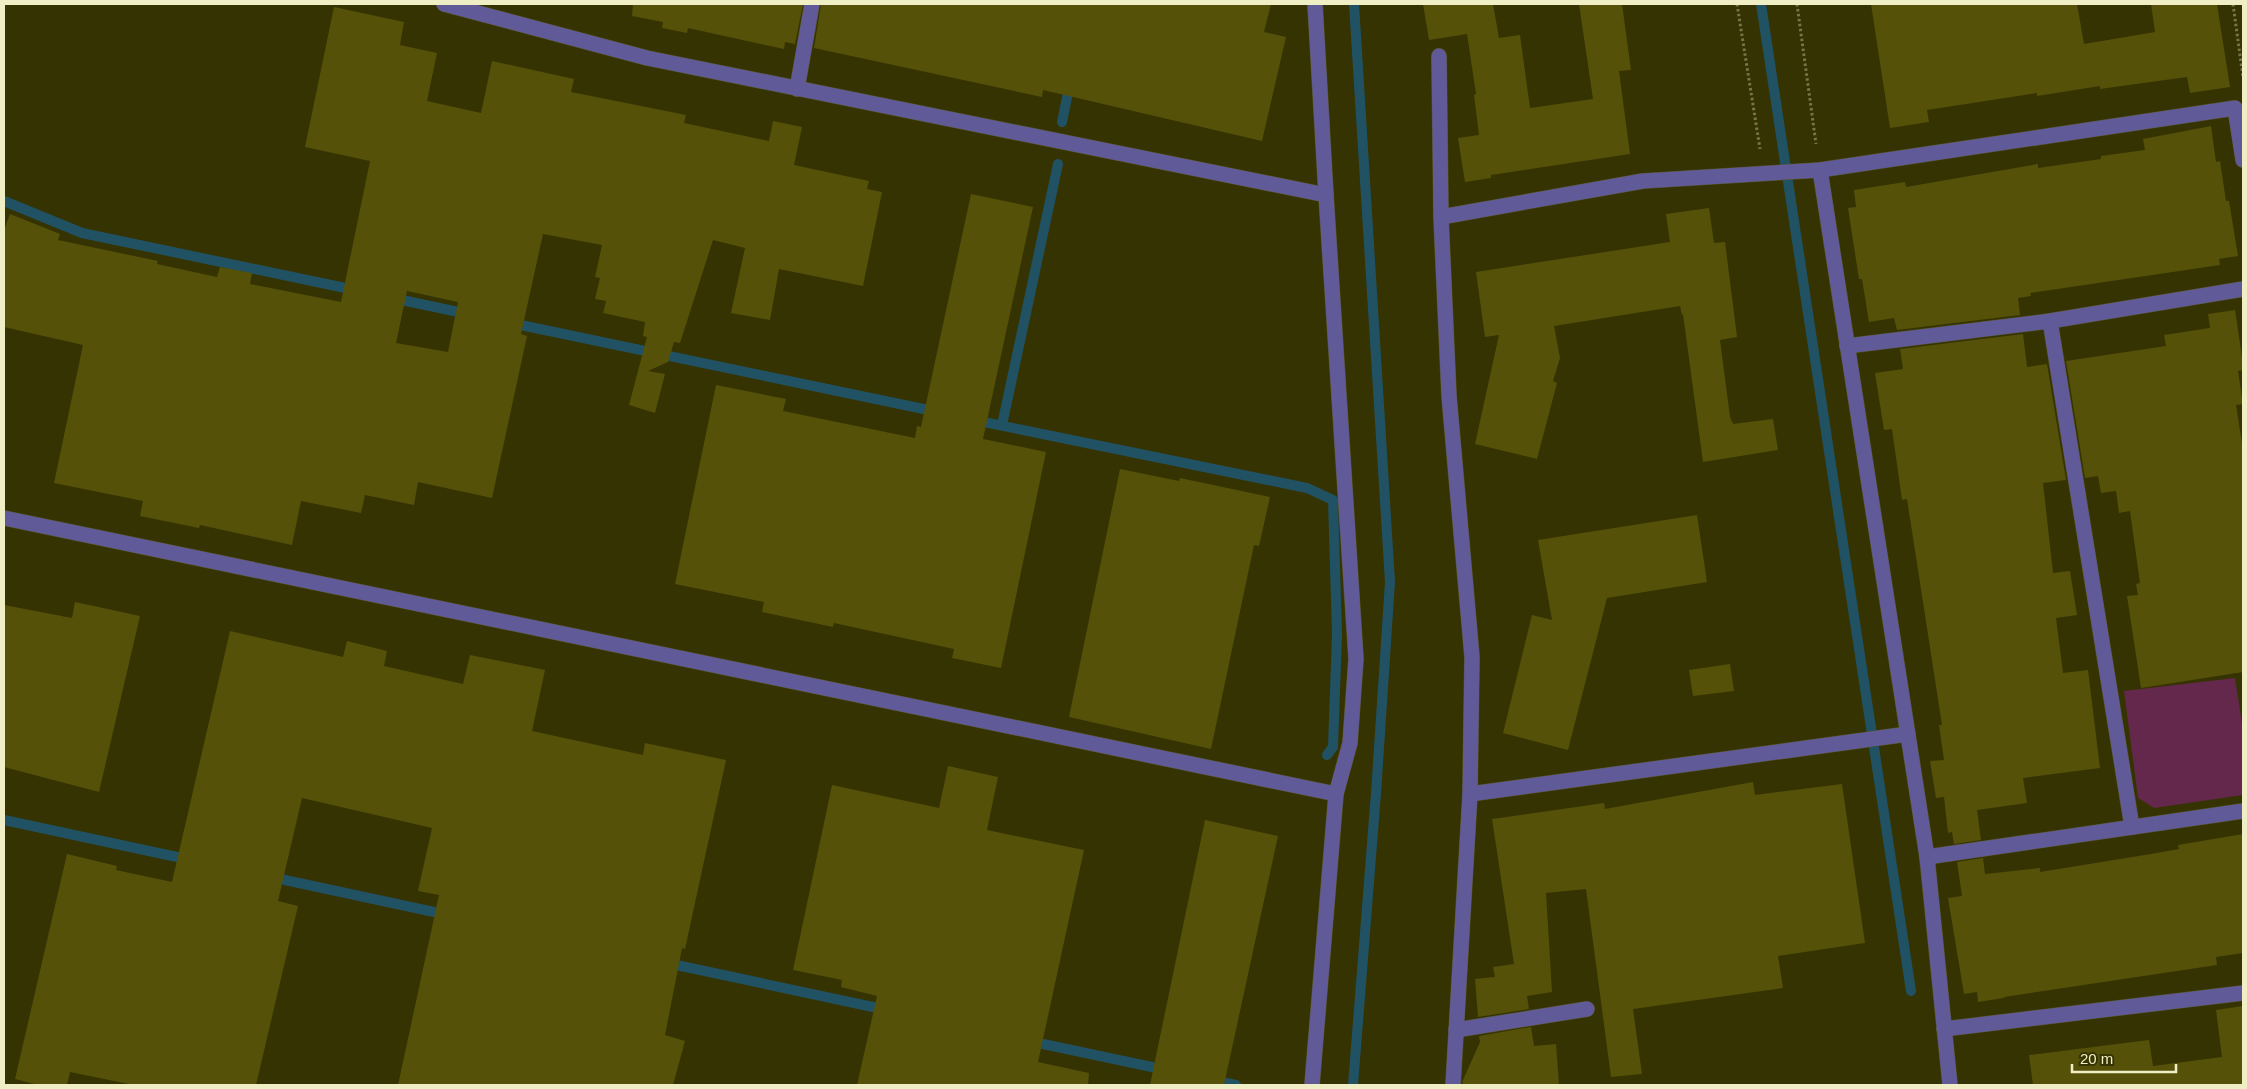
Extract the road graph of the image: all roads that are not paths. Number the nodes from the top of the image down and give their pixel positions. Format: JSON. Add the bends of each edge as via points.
{"nodes":[{"id":1,"x":444,"y":4,"type":"edge"},
{"id":2,"x":812,"y":4,"type":"edge"},
{"id":3,"x":1315,"y":4,"type":"edge"},
{"id":4,"x":1439,"y":56,"type":"dead end"},
{"id":5,"x":797,"y":88,"type":"junction"},
{"id":6,"x":2243,"y":160,"type":"edge"},
{"id":7,"x":1818,"y":170,"type":"junction"},
{"id":8,"x":1326,"y":195,"type":"junction"},
{"id":9,"x":1441,"y":217,"type":"junction"},
{"id":10,"x":2243,"y":289,"type":"edge"},
{"id":11,"x":2050,"y":321,"type":"junction"},
{"id":12,"x":1847,"y":346,"type":"junction"},
{"id":13,"x":4,"y":518,"type":"edge"},
{"id":14,"x":1902,"y":735,"type":"junction"},
{"id":15,"x":1336,"y":794,"type":"junction"},
{"id":16,"x":1470,"y":794,"type":"junction"},
{"id":17,"x":2243,"y":811,"type":"edge"},
{"id":18,"x":2132,"y":827,"type":"junction"},
{"id":19,"x":1927,"y":857,"type":"junction"},
{"id":20,"x":2243,"y":993,"type":"edge"},
{"id":21,"x":1587,"y":1009,"type":"dead end"},
{"id":22,"x":1944,"y":1029,"type":"junction"},
{"id":23,"x":1456,"y":1030,"type":"junction"},
{"id":24,"x":1312,"y":1085,"type":"edge"},
{"id":25,"x":1453,"y":1085,"type":"edge"},
{"id":26,"x":1950,"y":1085,"type":"edge"}],
"edges":[{"from":1,"to":5,"type":"street","via":[[647,58]]},
{"from":2,"to":5,"type":"street"},
{"from":3,"to":8,"type":"street"},
{"from":4,"to":9,"type":"street"},
{"from":5,"to":8,"type":"street"},
{"from":6,"to":7,"type":"street","via":[[2236,108]]},
{"from":7,"to":9,"type":"street","via":[[1643,181]]},
{"from":7,"to":12,"type":"street"},
{"from":8,"to":15,"type":"street","via":[[1356,659],[1350,743]]},
{"from":9,"to":16,"type":"street","via":[[1449,396],[1472,657]]},
{"from":10,"to":11,"type":"street"},
{"from":11,"to":12,"type":"street"},
{"from":11,"to":18,"type":"street"},
{"from":12,"to":14,"type":"street"},
{"from":13,"to":15,"type":"street"},
{"from":14,"to":16,"type":"street"},
{"from":14,"to":19,"type":"street"},
{"from":15,"to":24,"type":"street"},
{"from":16,"to":23,"type":"street"},
{"from":17,"to":18,"type":"street"},
{"from":18,"to":19,"type":"street"},
{"from":19,"to":22,"type":"street"},
{"from":20,"to":22,"type":"street"},
{"from":21,"to":23,"type":"street"},
{"from":22,"to":26,"type":"street"},
{"from":23,"to":25,"type":"street"}]}
